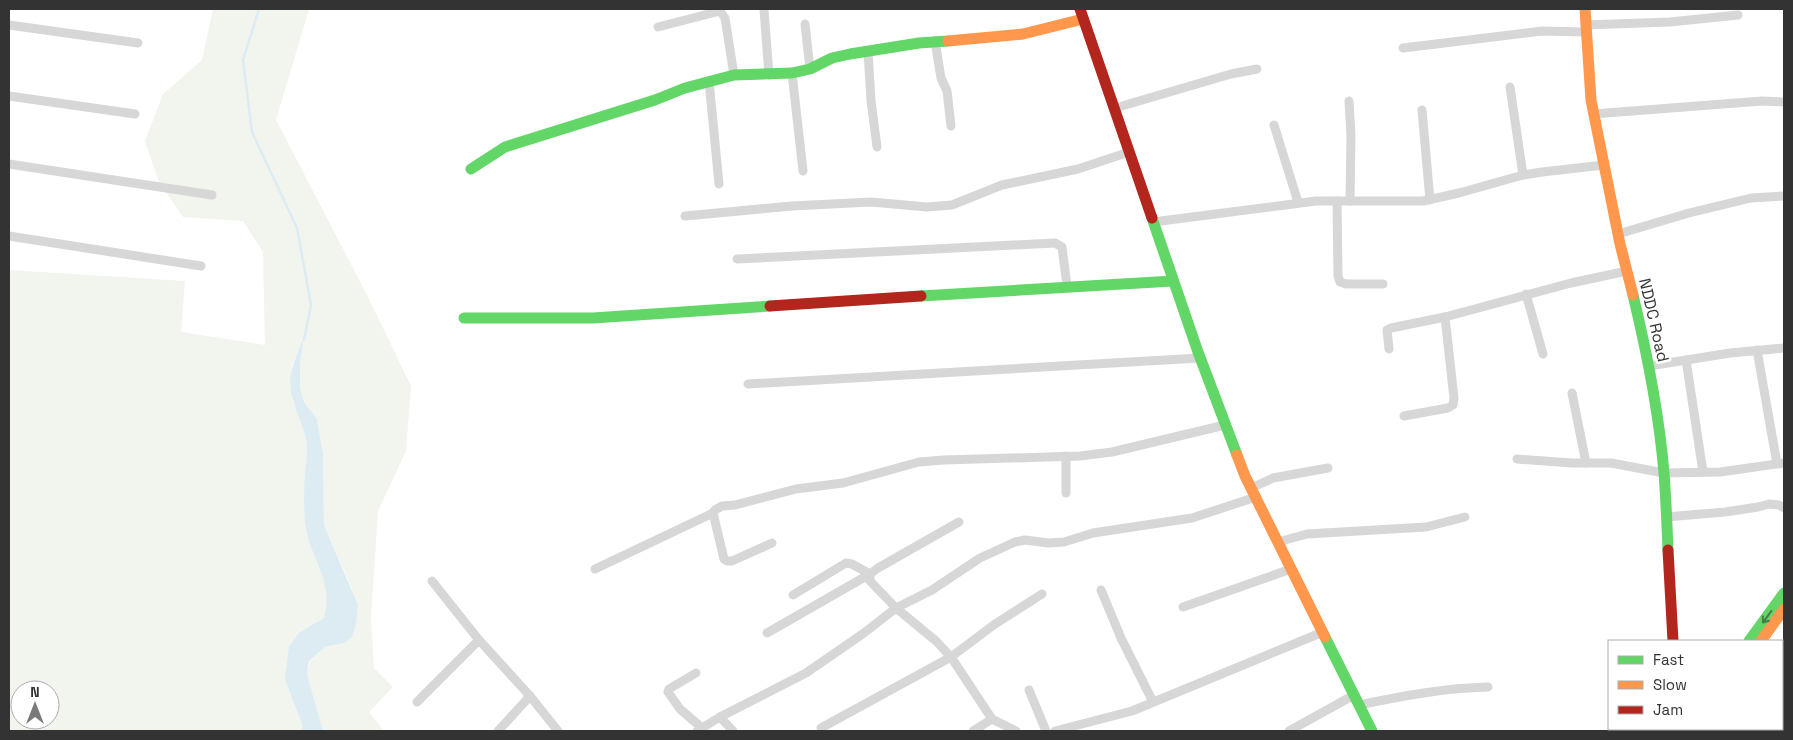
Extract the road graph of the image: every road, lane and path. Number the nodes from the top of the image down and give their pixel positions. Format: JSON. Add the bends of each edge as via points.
{"nodes":[{"id":1,"x":1585,"y":9,"type":"edge"},
{"id":2,"x":764,"y":10,"type":"dead end"},
{"id":3,"x":1081,"y":14,"type":"edge"},
{"id":4,"x":1738,"y":15,"type":"dead end"},
{"id":5,"x":805,"y":24,"type":"dead end"},
{"id":6,"x":9,"y":25,"type":"edge"},
{"id":7,"x":658,"y":27,"type":"dead end"},
{"id":8,"x":1586,"y":28,"type":"junction"},
{"id":9,"x":936,"y":41,"type":"junction"},
{"id":10,"x":138,"y":44,"type":"dead end"},
{"id":11,"x":1403,"y":48,"type":"dead end"},
{"id":12,"x":868,"y":51,"type":"junction"},
{"id":13,"x":810,"y":69,"type":"junction"},
{"id":14,"x":1257,"y":70,"type":"dead end"},
{"id":15,"x":792,"y":73,"type":"junction"},
{"id":16,"x":734,"y":75,"type":"junction"},
{"id":17,"x":768,"y":75,"type":"junction"},
{"id":18,"x":709,"y":82,"type":"junction"},
{"id":19,"x":1510,"y":87,"type":"dead end"},
{"id":20,"x":9,"y":96,"type":"edge"},
{"id":21,"x":1350,"y":101,"type":"dead end"},
{"id":22,"x":1784,"y":102,"type":"edge"},
{"id":23,"x":1115,"y":108,"type":"junction"},
{"id":24,"x":1422,"y":110,"type":"dead end"},
{"id":25,"x":135,"y":114,"type":"dead end"},
{"id":26,"x":1594,"y":114,"type":"junction"},
{"id":27,"x":1274,"y":125,"type":"dead end"},
{"id":28,"x":951,"y":126,"type":"dead end"},
{"id":29,"x":877,"y":147,"type":"dead end"},
{"id":30,"x":1129,"y":152,"type":"junction"},
{"id":31,"x":9,"y":164,"type":"edge"},
{"id":32,"x":1604,"y":165,"type":"junction"},
{"id":33,"x":470,"y":169,"type":"dead end"},
{"id":34,"x":803,"y":171,"type":"dead end"},
{"id":35,"x":1523,"y":175,"type":"junction"},
{"id":36,"x":719,"y":184,"type":"dead end"},
{"id":37,"x":212,"y":194,"type":"dead end"},
{"id":38,"x":1784,"y":196,"type":"edge"},
{"id":39,"x":1430,"y":200,"type":"junction"},
{"id":40,"x":1337,"y":201,"type":"junction"},
{"id":41,"x":1350,"y":201,"type":"junction"},
{"id":42,"x":1298,"y":202,"type":"junction"},
{"id":43,"x":685,"y":216,"type":"dead end"},
{"id":44,"x":1153,"y":222,"type":"junction"},
{"id":45,"x":1618,"y":234,"type":"junction"},
{"id":46,"x":9,"y":236,"type":"edge"},
{"id":47,"x":737,"y":259,"type":"dead end"},
{"id":48,"x":201,"y":266,"type":"dead end"},
{"id":49,"x":1627,"y":271,"type":"junction"},
{"id":50,"x":1173,"y":281,"type":"junction"},
{"id":51,"x":1382,"y":284,"type":"dead end"},
{"id":52,"x":1067,"y":286,"type":"junction"},
{"id":53,"x":1526,"y":294,"type":"junction"},
{"id":54,"x":1445,"y":316,"type":"junction"},
{"id":55,"x":464,"y":318,"type":"dead end"},
{"id":56,"x":1784,"y":348,"type":"edge"},
{"id":57,"x":1388,"y":349,"type":"dead end"},
{"id":58,"x":1757,"y":350,"type":"junction"},
{"id":59,"x":1543,"y":354,"type":"dead end"},
{"id":60,"x":1200,"y":358,"type":"junction"},
{"id":61,"x":1686,"y":360,"type":"junction"},
{"id":62,"x":1648,"y":366,"type":"junction"},
{"id":63,"x":748,"y":384,"type":"dead end"},
{"id":64,"x":1572,"y":393,"type":"dead end"},
{"id":65,"x":1404,"y":416,"type":"dead end"},
{"id":66,"x":1224,"y":425,"type":"junction"},
{"id":67,"x":1066,"y":456,"type":"junction"},
{"id":68,"x":1517,"y":459,"type":"dead end"},
{"id":69,"x":1586,"y":463,"type":"junction"},
{"id":70,"x":1780,"y":464,"type":"edge"},
{"id":71,"x":1328,"y":468,"type":"dead end"},
{"id":72,"x":1703,"y":472,"type":"junction"},
{"id":73,"x":1664,"y":473,"type":"junction"},
{"id":74,"x":1066,"y":493,"type":"dead end"},
{"id":75,"x":1254,"y":493,"type":"junction"},
{"id":76,"x":1784,"y":508,"type":"edge"},
{"id":77,"x":713,"y":513,"type":"junction"},
{"id":78,"x":1465,"y":517,"type":"dead end"},
{"id":79,"x":1666,"y":517,"type":"junction"},
{"id":80,"x":959,"y":522,"type":"dead end"},
{"id":81,"x":1278,"y":542,"type":"junction"},
{"id":82,"x":772,"y":544,"type":"dead end"},
{"id":83,"x":595,"y":569,"type":"dead end"},
{"id":84,"x":1292,"y":569,"type":"junction"},
{"id":85,"x":870,"y":574,"type":"junction"},
{"id":86,"x":432,"y":581,"type":"dead end"},
{"id":87,"x":1101,"y":590,"type":"dead end"},
{"id":88,"x":1784,"y":593,"type":"edge"},
{"id":89,"x":1042,"y":594,"type":"dead end"},
{"id":90,"x":793,"y":595,"type":"dead end"},
{"id":91,"x":1183,"y":607,"type":"dead end"},
{"id":92,"x":896,"y":608,"type":"junction"},
{"id":93,"x":1784,"y":609,"type":"edge"},
{"id":94,"x":1323,"y":632,"type":"junction"},
{"id":95,"x":767,"y":633,"type":"dead end"},
{"id":96,"x":479,"y":640,"type":"junction"},
{"id":97,"x":1673,"y":640,"type":"edge"},
{"id":98,"x":1750,"y":640,"type":"edge"},
{"id":99,"x":1762,"y":640,"type":"edge"},
{"id":100,"x":951,"y":657,"type":"junction"},
{"id":101,"x":696,"y":673,"type":"dead end"},
{"id":102,"x":1488,"y":687,"type":"dead end"},
{"id":103,"x":1029,"y":690,"type":"dead end"},
{"id":104,"x":530,"y":696,"type":"junction"},
{"id":105,"x":1357,"y":700,"type":"junction"},
{"id":106,"x":416,"y":702,"type":"dead end"},
{"id":107,"x":1153,"y":702,"type":"junction"},
{"id":108,"x":720,"y":717,"type":"junction"},
{"id":109,"x":992,"y":719,"type":"junction"},
{"id":110,"x":821,"y":728,"type":"dead end"},
{"id":111,"x":699,"y":730,"type":"edge"},
{"id":112,"x":498,"y":731,"type":"edge"},
{"id":113,"x":558,"y":731,"type":"edge"},
{"id":114,"x":733,"y":731,"type":"edge"},
{"id":115,"x":973,"y":731,"type":"edge"},
{"id":116,"x":1016,"y":731,"type":"edge"},
{"id":117,"x":1046,"y":731,"type":"edge"},
{"id":118,"x":1056,"y":731,"type":"edge"},
{"id":119,"x":1289,"y":731,"type":"edge"},
{"id":120,"x":1372,"y":731,"type":"edge"}],
"edges":[{"from":1,"to":8,"type":"street","name":"NDDC Road"},
{"from":2,"to":17,"type":"street"},
{"from":3,"to":9,"type":"street","via":[[1044,30],[1023,34]]},
{"from":3,"to":23,"type":"street"},
{"from":4,"to":8,"type":"street"},
{"from":5,"to":13,"type":"street"},
{"from":6,"to":10,"type":"street"},
{"from":7,"to":16,"type":"street","via":[[720,11],[725,18]]},
{"from":8,"to":11,"type":"street"},
{"from":8,"to":26,"type":"street","name":"NDDC Road","via":[[1590,100]]},
{"from":9,"to":12,"type":"street"},
{"from":9,"to":28,"type":"street"},
{"from":12,"to":13,"type":"street","via":[[832,58]]},
{"from":12,"to":29,"type":"street"},
{"from":13,"to":15,"type":"street"},
{"from":14,"to":23,"type":"street","via":[[1230,74]]},
{"from":15,"to":17,"type":"street"},
{"from":15,"to":34,"type":"street"},
{"from":16,"to":17,"type":"street"},
{"from":16,"to":18,"type":"street"},
{"from":18,"to":33,"type":"street","via":[[505,147]]},
{"from":18,"to":36,"type":"street"},
{"from":19,"to":35,"type":"street"},
{"from":20,"to":25,"type":"street"},
{"from":21,"to":41,"type":"street"},
{"from":22,"to":26,"type":"street"},
{"from":23,"to":30,"type":"street"},
{"from":24,"to":39,"type":"street"},
{"from":26,"to":32,"type":"street","name":"NDDC Road"},
{"from":27,"to":42,"type":"street"},
{"from":30,"to":43,"type":"street","via":[[1078,169],[1002,185],[952,205],[927,207],[871,202]]},
{"from":30,"to":44,"type":"street"},
{"from":31,"to":37,"type":"street"},
{"from":32,"to":35,"type":"street"},
{"from":32,"to":45,"type":"street","name":"NDDC Road"},
{"from":35,"to":39,"type":"street"},
{"from":38,"to":45,"type":"street","via":[[1751,198]]},
{"from":39,"to":41,"type":"street"},
{"from":40,"to":41,"type":"street"},
{"from":40,"to":42,"type":"street"},
{"from":40,"to":51,"type":"street","via":[[1340,282]]},
{"from":42,"to":44,"type":"street"},
{"from":44,"to":50,"type":"street"},
{"from":45,"to":49,"type":"street","name":"NDDC Road"},
{"from":46,"to":48,"type":"street"},
{"from":47,"to":52,"type":"street","via":[[1055,243],[1062,247]]},
{"from":49,"to":53,"type":"street"},
{"from":49,"to":62,"type":"street","name":"NDDC Road"},
{"from":50,"to":52,"type":"street"},
{"from":50,"to":60,"type":"street"},
{"from":52,"to":55,"type":"street","via":[[593,318]]},
{"from":53,"to":54,"type":"street"},
{"from":53,"to":59,"type":"street"},
{"from":54,"to":57,"type":"street","via":[[1387,330]]},
{"from":54,"to":65,"type":"street","via":[[1453,405]]},
{"from":56,"to":58,"type":"street"},
{"from":58,"to":61,"type":"street"},
{"from":58,"to":70,"type":"street"},
{"from":60,"to":63,"type":"street"},
{"from":60,"to":66,"type":"street"},
{"from":61,"to":62,"type":"street"},
{"from":61,"to":72,"type":"street"},
{"from":62,"to":73,"type":"street","name":"NDDC Road"},
{"from":64,"to":69,"type":"street"},
{"from":66,"to":67,"type":"street","via":[[1112,452]]},
{"from":66,"to":75,"type":"street"},
{"from":67,"to":74,"type":"street"},
{"from":67,"to":77,"type":"street","via":[[919,462],[843,483],[796,489],[722,506]]},
{"from":68,"to":69,"type":"street"},
{"from":69,"to":73,"type":"street","via":[[1611,463]]},
{"from":70,"to":72,"type":"street"},
{"from":71,"to":75,"type":"street","via":[[1273,478]]},
{"from":72,"to":73,"type":"street"},
{"from":73,"to":79,"type":"street","name":"NDDC Road"},
{"from":75,"to":81,"type":"street"},
{"from":75,"to":92,"type":"street","via":[[1192,518],[1093,533],[1064,542],[1015,542],[980,558],[932,590]]},
{"from":76,"to":79,"type":"street","via":[[1769,504]]},
{"from":77,"to":82,"type":"street","via":[[727,561]]},
{"from":77,"to":83,"type":"street"},
{"from":78,"to":81,"type":"street","via":[[1426,527],[1308,534]]},
{"from":79,"to":97,"type":"street","name":"NDDC Road"},
{"from":80,"to":85,"type":"street"},
{"from":81,"to":84,"type":"street"},
{"from":84,"to":91,"type":"street"},
{"from":84,"to":94,"type":"street"},
{"from":85,"to":90,"type":"street","via":[[846,563]]},
{"from":85,"to":92,"type":"street","via":[[870,581]]},
{"from":85,"to":95,"type":"street"},
{"from":86,"to":96,"type":"street"},
{"from":87,"to":107,"type":"street"},
{"from":88,"to":98,"type":"street","one_way":true},
{"from":89,"to":100,"type":"street"},
{"from":92,"to":100,"type":"street"},
{"from":92,"to":108,"type":"street","via":[[806,673]]},
{"from":93,"to":99,"type":"street"},
{"from":94,"to":105,"type":"street"},
{"from":94,"to":107,"type":"street"},
{"from":96,"to":104,"type":"street"},
{"from":96,"to":106,"type":"street"},
{"from":100,"to":109,"type":"street"},
{"from":100,"to":110,"type":"street"},
{"from":101,"to":111,"type":"street","via":[[669,688],[668,692]]},
{"from":102,"to":105,"type":"street"},
{"from":103,"to":117,"type":"street"},
{"from":104,"to":112,"type":"street"},
{"from":104,"to":113,"type":"street"},
{"from":105,"to":119,"type":"street"},
{"from":105,"to":120,"type":"street"},
{"from":107,"to":118,"type":"street","via":[[1132,711]]},
{"from":108,"to":111,"type":"street"},
{"from":108,"to":114,"type":"street"},
{"from":109,"to":115,"type":"street"},
{"from":109,"to":116,"type":"street"}]}
